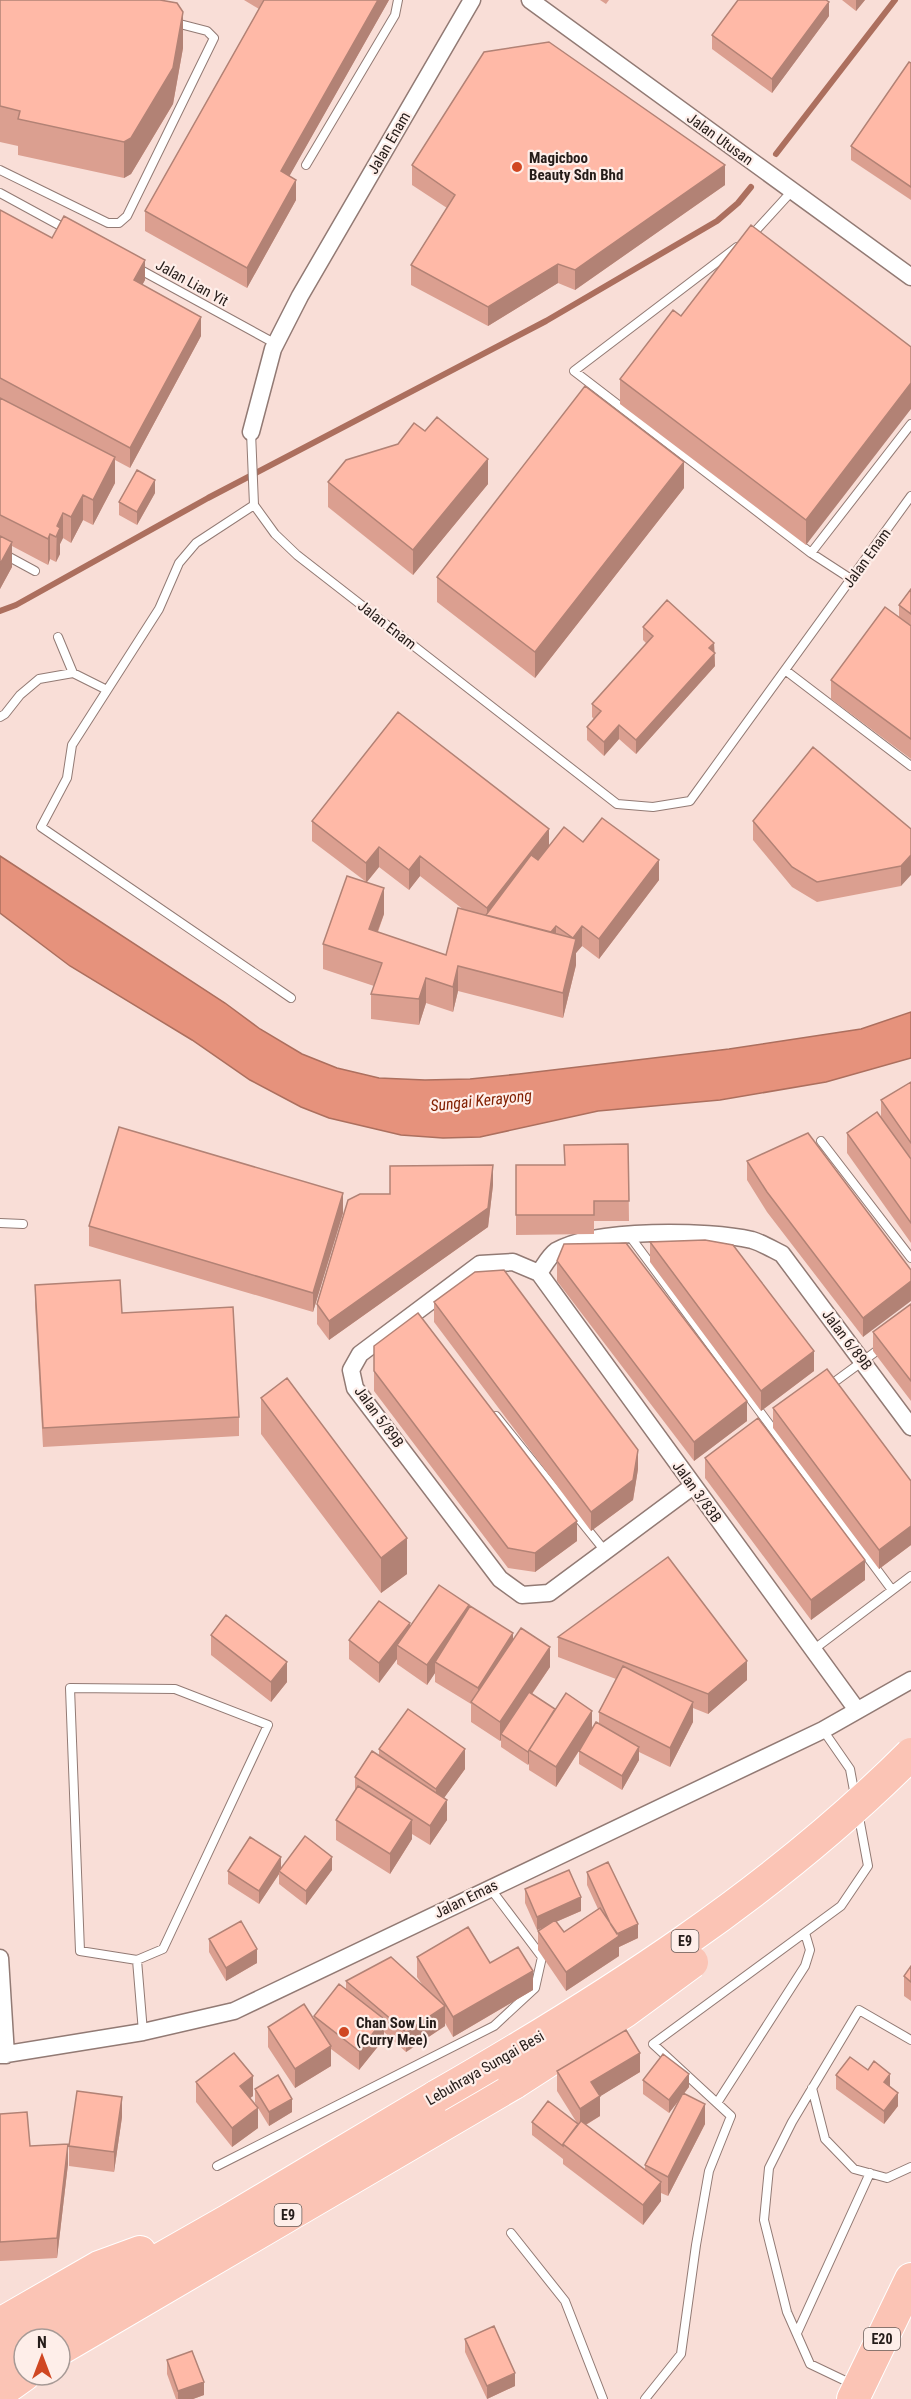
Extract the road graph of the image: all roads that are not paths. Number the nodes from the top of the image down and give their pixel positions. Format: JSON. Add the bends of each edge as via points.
{"nodes":[{"id":1,"x":398,"y":0,"type":"edge"},
{"id":2,"x":472,"y":0,"type":"edge"},
{"id":3,"x":530,"y":0,"type":"edge"},
{"id":4,"x":162,"y":20,"type":"edge"},
{"id":5,"x":306,"y":165,"type":"dead end"},
{"id":6,"x":0,"y":170,"type":"edge"},
{"id":7,"x":792,"y":191,"type":"junction"},
{"id":8,"x":0,"y":193,"type":"edge"},
{"id":9,"x":71,"y":232,"type":"edge"},
{"id":10,"x":757,"y":232,"type":"junction"},
{"id":11,"x":766,"y":239,"type":"edge"},
{"id":12,"x":132,"y":266,"type":"edge"},
{"id":13,"x":911,"y":277,"type":"edge"},
{"id":14,"x":276,"y":344,"type":"junction"},
{"id":15,"x":911,"y":424,"type":"edge"},
{"id":16,"x":251,"y":432,"type":"joint"},
{"id":17,"x":911,"y":496,"type":"edge"},
{"id":18,"x":254,"y":505,"type":"junction"},
{"id":19,"x":0,"y":552,"type":"edge"},
{"id":20,"x":811,"y":553,"type":"junction"},
{"id":21,"x":35,"y":571,"type":"dead end"},
{"id":22,"x":851,"y":579,"type":"junction"},
{"id":23,"x":58,"y":637,"type":"dead end"},
{"id":24,"x":785,"y":670,"type":"junction"},
{"id":25,"x":73,"y":673,"type":"junction"},
{"id":26,"x":107,"y":690,"type":"junction"},
{"id":27,"x":0,"y":717,"type":"edge"},
{"id":28,"x":911,"y":766,"type":"edge"},
{"id":29,"x":291,"y":998,"type":"dead end"},
{"id":30,"x":821,"y":1141,"type":"dead end"},
{"id":31,"x":0,"y":1223,"type":"edge"},
{"id":32,"x":23,"y":1224,"type":"dead end"},
{"id":33,"x":629,"y":1235,"type":"junction"},
{"id":34,"x":911,"y":1258,"type":"edge"},
{"id":35,"x":539,"y":1273,"type":"junction"},
{"id":36,"x":887,"y":1343,"type":"edge"},
{"id":37,"x":862,"y":1361,"type":"junction"},
{"id":38,"x":817,"y":1395,"type":"edge"},
{"id":39,"x":487,"y":1404,"type":"edge"},
{"id":40,"x":780,"y":1422,"type":"edge"},
{"id":41,"x":911,"y":1427,"type":"edge"},
{"id":42,"x":771,"y":1428,"type":"junction"},
{"id":43,"x":762,"y":1435,"type":"edge"},
{"id":44,"x":697,"y":1483,"type":"junction"},
{"id":45,"x":605,"y":1551,"type":"junction"},
{"id":46,"x":911,"y":1576,"type":"edge"},
{"id":47,"x":892,"y":1590,"type":"junction"},
{"id":48,"x":813,"y":1650,"type":"junction"},
{"id":49,"x":911,"y":1680,"type":"edge"},
{"id":50,"x":857,"y":1710,"type":"junction"},
{"id":51,"x":823,"y":1730,"type":"junction"},
{"id":52,"x":911,"y":1754,"type":"edge"},
{"id":53,"x":911,"y":1774,"type":"edge"},
{"id":54,"x":490,"y":1887,"type":"junction"},
{"id":55,"x":805,"y":1933,"type":"junction"},
{"id":56,"x":0,"y":1958,"type":"edge"},
{"id":57,"x":137,"y":1960,"type":"junction"},
{"id":58,"x":143,"y":2032,"type":"junction"},
{"id":59,"x":911,"y":2040,"type":"edge"},
{"id":60,"x":3,"y":2055,"type":"edge"},
{"id":61,"x":812,"y":2088,"type":"junction"},
{"id":62,"x":717,"y":2103,"type":"junction"},
{"id":63,"x":217,"y":2166,"type":"dead end"},
{"id":64,"x":911,"y":2167,"type":"edge"},
{"id":65,"x":870,"y":2174,"type":"junction"},
{"id":66,"x":229,"y":2220,"type":"junction"},
{"id":67,"x":511,"y":2233,"type":"dead end"},
{"id":68,"x":911,"y":2279,"type":"edge"},
{"id":69,"x":0,"y":2324,"type":"edge"},
{"id":70,"x":46,"y":2327,"type":"edge"},
{"id":71,"x":797,"y":2333,"type":"junction"},
{"id":72,"x":72,"y":2342,"type":"edge"},
{"id":73,"x":856,"y":2393,"type":"edge"},
{"id":74,"x":603,"y":2399,"type":"edge"},
{"id":75,"x":645,"y":2399,"type":"edge"}],
"edges":[{"from":1,"to":5,"type":"lane","via":[[395,15]]},
{"from":2,"to":14,"type":"street","name":"Jalan Enam"},
{"from":3,"to":7,"type":"street","name":"Jalan Utusan"},
{"from":4,"to":6,"type":"lane","via":[[207,31],[214,38],[128,216],[119,223],[108,223]]},
{"from":7,"to":10,"type":"lane"},
{"from":7,"to":13,"type":"street","name":"Jalan Utusan"},
{"from":8,"to":9,"type":"lane"},
{"from":10,"to":11,"type":"lane"},
{"from":10,"to":20,"type":"lane","via":[[574,371]]},
{"from":12,"to":14,"type":"lane","name":"Jalan Lian Yit"},
{"from":14,"to":16,"type":"street","name":"Jalan Enam"},
{"from":15,"to":20,"type":"lane"},
{"from":16,"to":18,"type":"lane","name":"Jalan Enam"},
{"from":17,"to":22,"type":"lane","name":"Jalan Enam"},
{"from":18,"to":24,"type":"lane","name":"Jalan Enam","via":[[297,555],[617,804],[654,807],[690,801]]},
{"from":18,"to":26,"type":"lane","via":[[196,543],[179,563],[159,609]]},
{"from":19,"to":21,"type":"lane"},
{"from":20,"to":22,"type":"lane"},
{"from":22,"to":24,"type":"lane","name":"Jalan Enam"},
{"from":23,"to":25,"type":"lane"},
{"from":24,"to":28,"type":"lane"},
{"from":25,"to":26,"type":"lane"},
{"from":25,"to":27,"type":"lane","via":[[39,679]]},
{"from":26,"to":29,"type":"lane","via":[[72,745],[67,778],[41,827]]},
{"from":30,"to":34,"type":"lane"},
{"from":31,"to":32,"type":"lane"},
{"from":33,"to":35,"type":"street","via":[[579,1241],[554,1252]]},
{"from":33,"to":37,"type":"street","name":"Jalan 6/89B","via":[[718,1235],[754,1241],[782,1254]]},
{"from":33,"to":42,"type":"lane"},
{"from":35,"to":44,"type":"street","name":"Jalan 3/83B"},
{"from":35,"to":45,"type":"street","name":"Jalan 5/89B","via":[[513,1262],[480,1264],[417,1318],[360,1354],[351,1370],[355,1388],[500,1579],[522,1596],[549,1593]]},
{"from":36,"to":37,"type":"lane"},
{"from":37,"to":38,"type":"lane"},
{"from":37,"to":41,"type":"street","name":"Jalan 6/89B"},
{"from":39,"to":45,"type":"lane"},
{"from":40,"to":42,"type":"lane"},
{"from":42,"to":43,"type":"lane"},
{"from":42,"to":47,"type":"lane"},
{"from":44,"to":45,"type":"street","name":"Jalan 5/89B"},
{"from":44,"to":48,"type":"street","name":"Jalan 3/83B"},
{"from":46,"to":47,"type":"lane"},
{"from":47,"to":48,"type":"lane"},
{"from":48,"to":50,"type":"street","name":"Jalan 3/83B"},
{"from":49,"to":50,"type":"street","name":"Jalan Emas"},
{"from":50,"to":51,"type":"street","name":"Jalan Emas"},
{"from":51,"to":54,"type":"street","name":"Jalan Emas"},
{"from":51,"to":55,"type":"lane","via":[[850,1769],[868,1866],[841,1906]]},
{"from":52,"to":66,"type":"highway","name":"Lebuhraya Sungai Besi","number":"E9","bridge":true,"via":[[773,1875],[659,1960],[544,2034]]},
{"from":53,"to":72,"type":"highway","name":"Lebuhraya Sungai Besi","number":"E9","bridge":true,"via":[[730,1935],[624,2012],[514,2083]]},
{"from":54,"to":58,"type":"street","name":"Jalan Emas","via":[[234,2011]]},
{"from":54,"to":63,"type":"lane","via":[[542,1957],[535,1988],[494,2026]]},
{"from":55,"to":62,"type":"lane","via":[[810,1950],[805,1966]]},
{"from":55,"to":62,"type":"lane","via":[[654,2044]]},
{"from":56,"to":60,"type":"street"},
{"from":57,"to":57,"type":"lane","via":[[80,1951],[70,1688],[175,1689],[268,1725],[164,1949]]},
{"from":57,"to":58,"type":"lane"},
{"from":58,"to":60,"type":"street","name":"Jalan Emas"},
{"from":59,"to":61,"type":"lane","via":[[860,2010]]},
{"from":61,"to":65,"type":"lane","via":[[825,2139],[854,2169]]},
{"from":61,"to":71,"type":"lane","via":[[769,2168],[764,2220],[787,2312]]},
{"from":62,"to":75,"type":"lane","via":[[731,2116],[709,2171],[681,2354]]},
{"from":64,"to":65,"type":"lane","via":[[887,2178]]},
{"from":65,"to":71,"type":"lane"},
{"from":66,"to":69,"type":"highway","via":[[99,2267]]},
{"from":66,"to":70,"type":"highway","name":"Lebuhraya Sungai Besi","number":"E9","via":[[127,2276]]},
{"from":67,"to":74,"type":"lane","via":[[565,2301]]},
{"from":68,"to":73,"type":"highway","number":"E20"},
{"from":71,"to":73,"type":"lane","via":[[810,2364]]}]}
